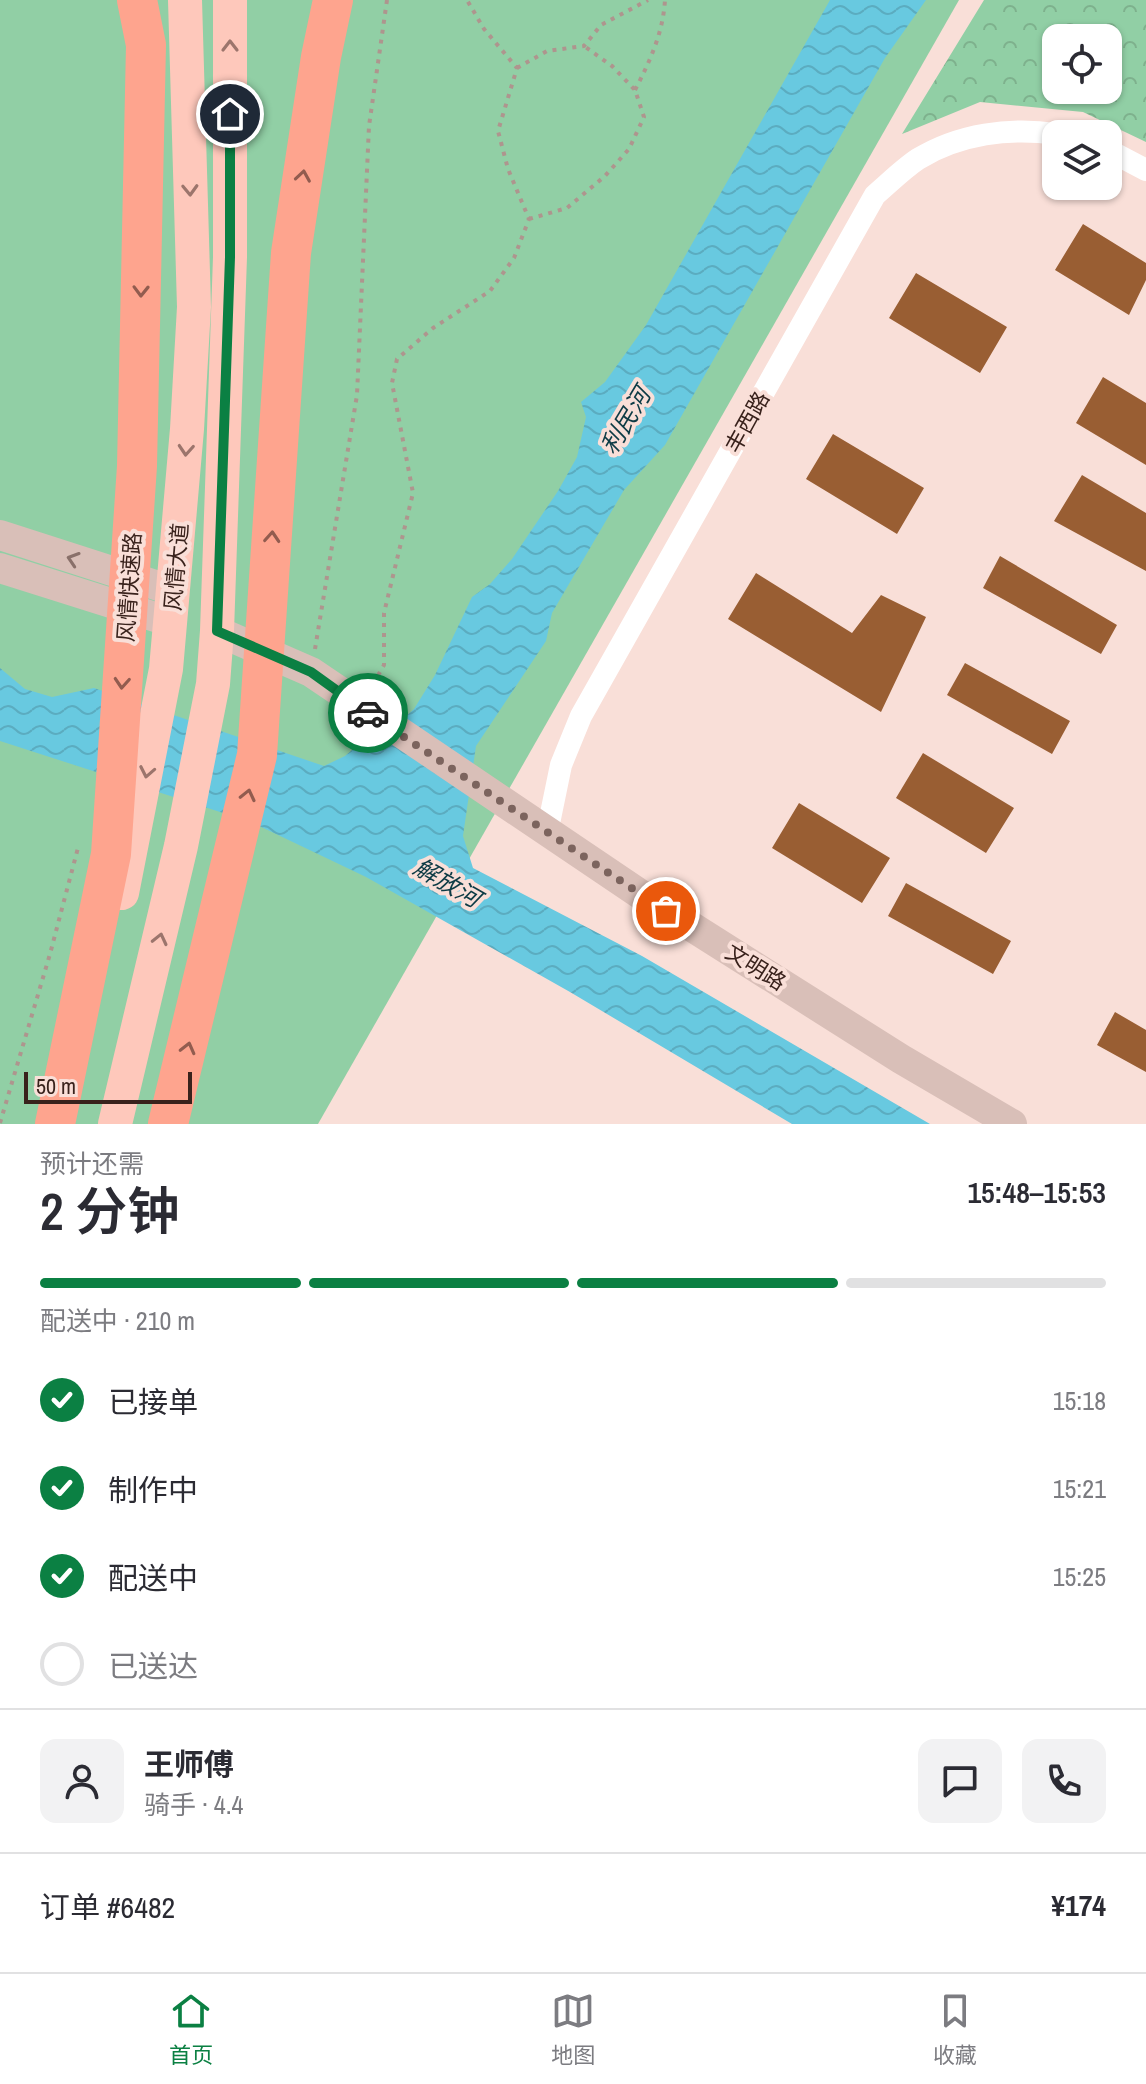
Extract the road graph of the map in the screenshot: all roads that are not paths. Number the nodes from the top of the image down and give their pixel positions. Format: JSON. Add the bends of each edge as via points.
{"nodes":[{"id":1,"x":137,"y":0,"type":"edge"},
{"id":2,"x":185,"y":0,"type":"edge"},
{"id":3,"x":230,"y":0,"type":"edge"},
{"id":4,"x":333,"y":0,"type":"edge"},
{"id":5,"x":1042,"y":132,"type":"edge"},
{"id":6,"x":1122,"y":157,"type":"edge"},
{"id":7,"x":1146,"y":170,"type":"edge"},
{"id":8,"x":0,"y":535,"type":"edge"},
{"id":9,"x":0,"y":568,"type":"edge"},
{"id":10,"x":172,"y":606,"type":"junction"},
{"id":11,"x":217,"y":631,"type":"junction"},
{"id":12,"x":547,"y":833,"type":"junction"},
{"id":13,"x":55,"y":1124,"type":"edge"},
{"id":14,"x":69,"y":1124,"type":"edge"},
{"id":15,"x":115,"y":1124,"type":"edge"},
{"id":16,"x":168,"y":1124,"type":"edge"},
{"id":17,"x":1012,"y":1124,"type":"edge"}],
"edges":[{"from":1,"to":13,"type":"highway","name":"风情快速路","one_way":true,"via":[[146,45],[137,466],[111,854]]},
{"from":2,"to":10,"type":"main road","name":"风情大道","one_way":true,"via":[[194,307]]},
{"from":11,"to":3,"type":"main road","name":"风情大道","one_way":true,"via":[[230,257]]},
{"from":16,"to":4,"type":"highway","one_way":true,"via":[[257,755],[291,253]]},
{"from":5,"to":12,"type":"street","name":"丰西路","via":[[971,136],[919,159],[875,195],[581,716],[561,765]]},
{"from":6,"to":7,"type":"street"},
{"from":10,"to":8,"type":"street","one_way":true},
{"from":9,"to":10,"type":"street"},
{"from":10,"to":14,"type":"main road","name":"风情大道","one_way":true,"via":[[166,669],[138,819]]},
{"from":11,"to":12,"type":"street","name":"文明路","via":[[311,672]]},
{"from":15,"to":11,"type":"main road","name":"风情大道","one_way":true,"via":[[181,846],[213,684]]},
{"from":12,"to":17,"type":"street","name":"文明路"}]}
